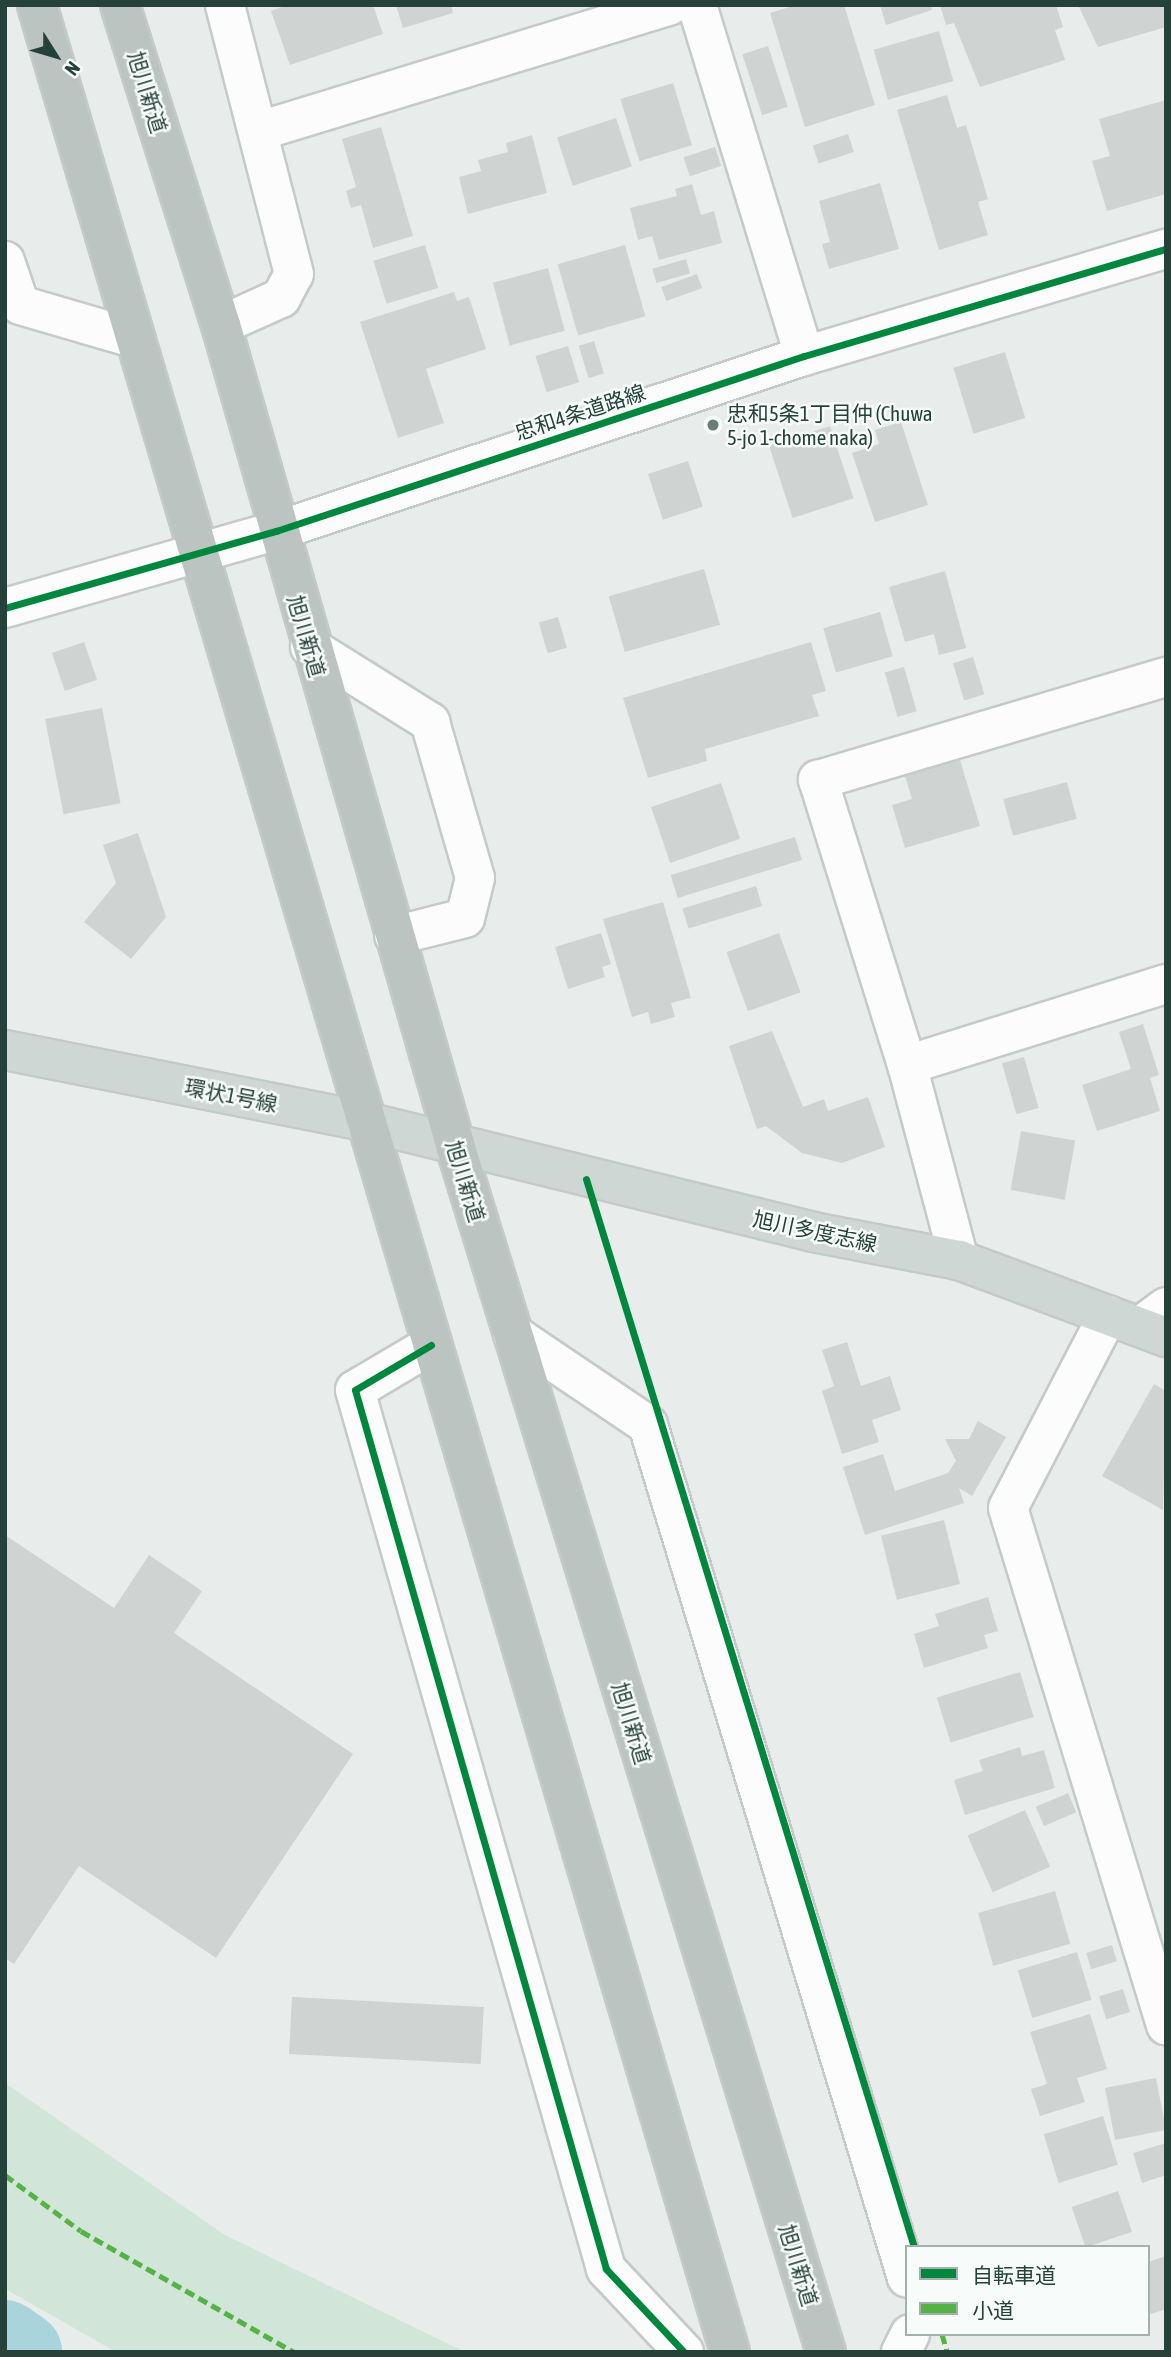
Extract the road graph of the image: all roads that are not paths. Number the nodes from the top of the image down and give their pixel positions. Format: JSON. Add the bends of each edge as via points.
{"nodes":[{"id":1,"x":37,"y":5,"type":"edge"},
{"id":2,"x":120,"y":5,"type":"edge"},
{"id":3,"x":225,"y":5,"type":"edge"},
{"id":4,"x":670,"y":5,"type":"edge"},
{"id":5,"x":697,"y":5,"type":"edge"},
{"id":6,"x":260,"y":131,"type":"junction"},
{"id":7,"x":1166,"y":248,"type":"edge"},
{"id":8,"x":5,"y":261,"type":"edge"},
{"id":9,"x":220,"y":325,"type":"junction"},
{"id":10,"x":133,"y":338,"type":"junction"},
{"id":11,"x":804,"y":356,"type":"junction"},
{"id":12,"x":276,"y":530,"type":"junction"},
{"id":13,"x":199,"y":552,"type":"junction"},
{"id":14,"x":5,"y":608,"type":"edge"},
{"id":15,"x":310,"y":647,"type":"junction"},
{"id":16,"x":1166,"y":677,"type":"edge"},
{"id":17,"x":394,"y":936,"type":"junction"},
{"id":18,"x":1166,"y":984,"type":"edge"},
{"id":19,"x":5,"y":1050,"type":"edge"},
{"id":20,"x":907,"y":1065,"type":"junction"},
{"id":21,"x":362,"y":1121,"type":"junction"},
{"id":22,"x":456,"y":1148,"type":"junction"},
{"id":23,"x":959,"y":1260,"type":"junction"},
{"id":24,"x":1146,"y":1321,"type":"edge"},
{"id":25,"x":513,"y":1334,"type":"junction"},
{"id":26,"x":431,"y":1345,"type":"junction"},
{"id":27,"x":1166,"y":2025,"type":"edge"},
{"id":28,"x":905,"y":2271,"type":"edge"},
{"id":29,"x":910,"y":2336,"type":"edge"},
{"id":30,"x":684,"y":2352,"type":"edge"},
{"id":31,"x":730,"y":2352,"type":"edge"},
{"id":32,"x":826,"y":2352,"type":"edge"},
{"id":33,"x":901,"y":2352,"type":"edge"}],
"edges":[{"from":1,"to":10,"type":"highway"},
{"from":2,"to":9,"type":"highway","name":"旭川新道"},
{"from":3,"to":6,"type":"street"},
{"from":4,"to":6,"type":"street"},
{"from":5,"to":11,"type":"street"},
{"from":6,"to":9,"type":"street","via":[[294,274],[281,298]]},
{"from":7,"to":11,"type":"street","name":"忠和4条道路線"},
{"from":8,"to":10,"type":"street","via":[[20,305]]},
{"from":9,"to":12,"type":"highway","name":"旭川新道"},
{"from":10,"to":13,"type":"highway"},
{"from":11,"to":12,"type":"street","name":"忠和4条道路線"},
{"from":12,"to":13,"type":"street","name":"忠和4条道路線"},
{"from":12,"to":15,"type":"highway","name":"旭川新道"},
{"from":13,"to":14,"type":"street","name":"忠和4条道路線"},
{"from":13,"to":21,"type":"highway"},
{"from":15,"to":17,"type":"highway","name":"旭川新道"},
{"from":15,"to":17,"type":"street","via":[[430,722],[475,878],[465,918]]},
{"from":16,"to":20,"type":"street","via":[[818,780]]},
{"from":17,"to":22,"type":"highway","name":"旭川新道"},
{"from":18,"to":20,"type":"street"},
{"from":19,"to":21,"type":"main road","name":"環状1号線"},
{"from":20,"to":23,"type":"street"},
{"from":21,"to":22,"type":"main road","name":"環状1号線"},
{"from":21,"to":26,"type":"highway"},
{"from":22,"to":23,"type":"main road","name":"旭川多度志線"},
{"from":22,"to":25,"type":"highway","name":"旭川新道"},
{"from":23,"to":24,"type":"main road","name":"旭川多度志線"},
{"from":24,"to":27,"type":"street","via":[[1009,1508]]},
{"from":25,"to":28,"type":"street","via":[[648,1425]]},
{"from":25,"to":32,"type":"highway","name":"旭川新道"},
{"from":26,"to":30,"type":"street","via":[[355,1391],[606,2269]]},
{"from":26,"to":31,"type":"highway"},
{"from":29,"to":33,"type":"street"}]}
